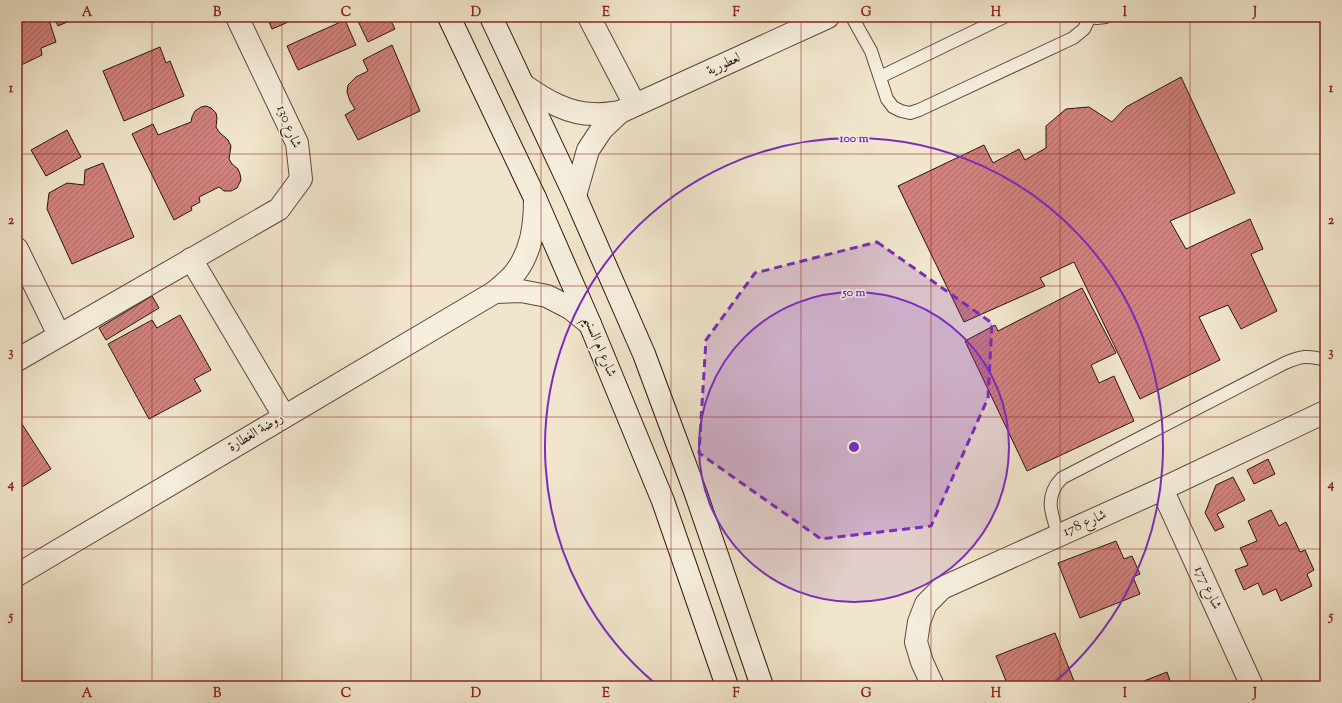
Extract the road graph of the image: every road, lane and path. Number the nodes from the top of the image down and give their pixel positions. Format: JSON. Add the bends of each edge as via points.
{"nodes":[{"id":1,"x":237,"y":17,"type":"edge"},
{"id":2,"x":449,"y":17,"type":"edge"},
{"id":3,"x":491,"y":17,"type":"edge"},
{"id":4,"x":589,"y":17,"type":"edge"},
{"id":5,"x":828,"y":17,"type":"edge"},
{"id":6,"x":852,"y":17,"type":"edge"},
{"id":7,"x":1004,"y":17,"type":"edge"},
{"id":8,"x":1090,"y":17,"type":"edge"},
{"id":9,"x":1106,"y":17,"type":"edge"},
{"id":10,"x":880,"y":77,"type":"junction"},
{"id":11,"x":524,"y":86,"type":"junction"},
{"id":12,"x":627,"y":109,"type":"junction"},
{"id":13,"x":575,"y":196,"type":"junction"},
{"id":14,"x":535,"y":198,"type":"junction"},
{"id":15,"x":17,"y":249,"type":"edge"},
{"id":16,"x":191,"y":259,"type":"junction"},
{"id":17,"x":495,"y":292,"type":"junction"},
{"id":18,"x":590,"y":324,"type":"junction"},
{"id":19,"x":59,"y":335,"type":"junction"},
{"id":20,"x":17,"y":360,"type":"edge"},
{"id":21,"x":1325,"y":360,"type":"edge"},
{"id":22,"x":1325,"y":412,"type":"edge"},
{"id":23,"x":284,"y":416,"type":"junction"},
{"id":24,"x":1162,"y":489,"type":"junction"},
{"id":25,"x":1059,"y":536,"type":"junction"},
{"id":26,"x":17,"y":575,"type":"edge"},
{"id":27,"x":727,"y":686,"type":"edge"},
{"id":28,"x":762,"y":686,"type":"edge"},
{"id":29,"x":933,"y":686,"type":"edge"},
{"id":30,"x":1252,"y":686,"type":"edge"}],
"edges":[{"from":1,"to":16,"type":"street","name":"شارع 130","via":[[297,143],[301,179],[279,209]]},
{"from":2,"to":14,"type":"street","name":"شارع ام السنيم"},
{"from":3,"to":11,"type":"street"},
{"from":4,"to":12,"type":"street"},
{"from":5,"to":12,"type":"street","name":"لعطورية"},
{"from":6,"to":10,"type":"lane","via":[[871,51]]},
{"from":7,"to":10,"type":"lane"},
{"from":8,"to":9,"type":"lane"},
{"from":8,"to":10,"type":"lane","via":[[1084,29],[1073,38],[910,113],[892,107],[887,100]]},
{"from":11,"to":12,"type":"street","name":"لعطورية","via":[[568,110],[593,114]]},
{"from":11,"to":13,"type":"street"},
{"from":12,"to":13,"type":"street","name":"لعطورية","via":[[602,129],[588,150]]},
{"from":13,"to":28,"type":"street","via":[[644,354],[696,494]]},
{"from":14,"to":17,"type":"street","name":"روضة الغطارة","via":[[535,221],[529,249],[515,273]]},
{"from":14,"to":18,"type":"street","name":"شارع ام السنيم"},
{"from":15,"to":19,"type":"street"},
{"from":16,"to":19,"type":"street","name":"شارع 130"},
{"from":16,"to":23,"type":"street"},
{"from":17,"to":18,"type":"street","name":"روضة الغطارة","via":[[521,291],[547,296],[570,308]]},
{"from":17,"to":23,"type":"street","name":"روضة الغطارة"},
{"from":18,"to":27,"type":"street","name":"شارع ام السنيم","via":[[663,501]]},
{"from":19,"to":20,"type":"street","name":"شارع 130"},
{"from":21,"to":25,"type":"lane","via":[[1312,356],[1298,357],[1062,478],[1056,484],[1050,502]]},
{"from":22,"to":24,"type":"street","name":"شارع 178"},
{"from":23,"to":26,"type":"street","name":"روضة الغطارة"},
{"from":24,"to":25,"type":"street","name":"شارع 178"},
{"from":24,"to":30,"type":"street","name":"شارع 177"},
{"from":25,"to":29,"type":"street","name":"شارع 178","via":[[942,588],[926,604],[919,622],[916,642]]}]}
